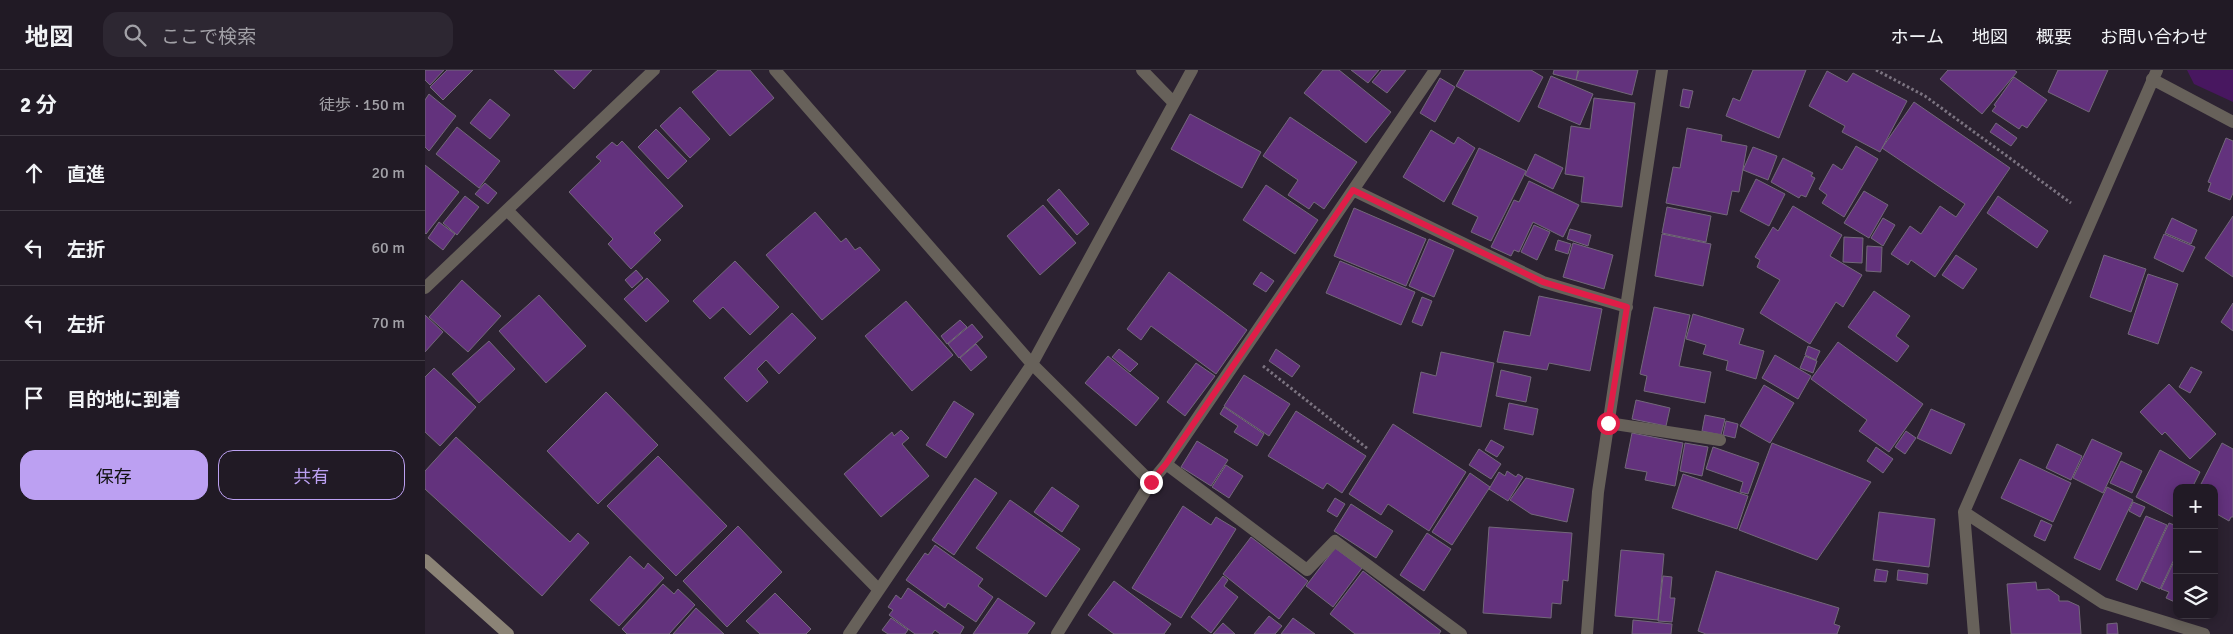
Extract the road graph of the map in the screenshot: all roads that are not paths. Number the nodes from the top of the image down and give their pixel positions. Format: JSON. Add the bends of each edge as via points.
{"nodes":[{"id":1,"x":654,"y":70,"type":"edge"},
{"id":2,"x":775,"y":70,"type":"edge"},
{"id":3,"x":1142,"y":70,"type":"edge"},
{"id":4,"x":1192,"y":70,"type":"edge"},
{"id":5,"x":1435,"y":70,"type":"edge"},
{"id":6,"x":1662,"y":70,"type":"edge"},
{"id":7,"x":2155,"y":75,"type":"edge"},
{"id":8,"x":1174,"y":103,"type":"junction"},
{"id":9,"x":2233,"y":122,"type":"edge"},
{"id":10,"x":1353,"y":190,"type":"junction"},
{"id":11,"x":507,"y":210,"type":"junction"},
{"id":12,"x":425,"y":288,"type":"edge"},
{"id":13,"x":1627,"y":307,"type":"junction"},
{"id":14,"x":1031,"y":364,"type":"junction"},
{"id":15,"x":1608,"y":423,"type":"junction"},
{"id":16,"x":1720,"y":440,"type":"dead end"},
{"id":17,"x":1166,"y":464,"type":"junction"},
{"id":18,"x":1151,"y":482,"type":"junction"},
{"id":19,"x":1964,"y":512,"type":"junction"},
{"id":20,"x":425,"y":560,"type":"edge"},
{"id":21,"x":878,"y":590,"type":"junction"},
{"id":22,"x":508,"y":634,"type":"edge"},
{"id":23,"x":849,"y":634,"type":"edge"},
{"id":24,"x":1057,"y":634,"type":"edge"},
{"id":25,"x":1461,"y":634,"type":"edge"},
{"id":26,"x":1587,"y":634,"type":"edge"},
{"id":27,"x":1974,"y":634,"type":"edge"},
{"id":28,"x":2204,"y":634,"type":"edge"}],
"edges":[{"from":1,"to":11,"type":"street"},
{"from":2,"to":14,"type":"street"},
{"from":3,"to":8,"type":"street"},
{"from":4,"to":8,"type":"street"},
{"from":5,"to":10,"type":"street"},
{"from":6,"to":13,"type":"street"},
{"from":7,"to":9,"type":"street"},
{"from":7,"to":19,"type":"street"},
{"from":8,"to":14,"type":"street"},
{"from":10,"to":13,"type":"street","via":[[1543,282]]},
{"from":10,"to":17,"type":"street"},
{"from":11,"to":12,"type":"street"},
{"from":11,"to":21,"type":"street"},
{"from":13,"to":15,"type":"street"},
{"from":14,"to":18,"type":"street"},
{"from":14,"to":21,"type":"street"},
{"from":15,"to":16,"type":"street"},
{"from":15,"to":26,"type":"street","via":[[1598,492]]},
{"from":17,"to":18,"type":"street"},
{"from":17,"to":25,"type":"street","via":[[1307,570],[1335,541]]},
{"from":18,"to":24,"type":"street"},
{"from":19,"to":27,"type":"street"},
{"from":19,"to":28,"type":"street","via":[[2103,603]]},
{"from":20,"to":22,"type":"main road"},
{"from":21,"to":23,"type":"street"}]}
